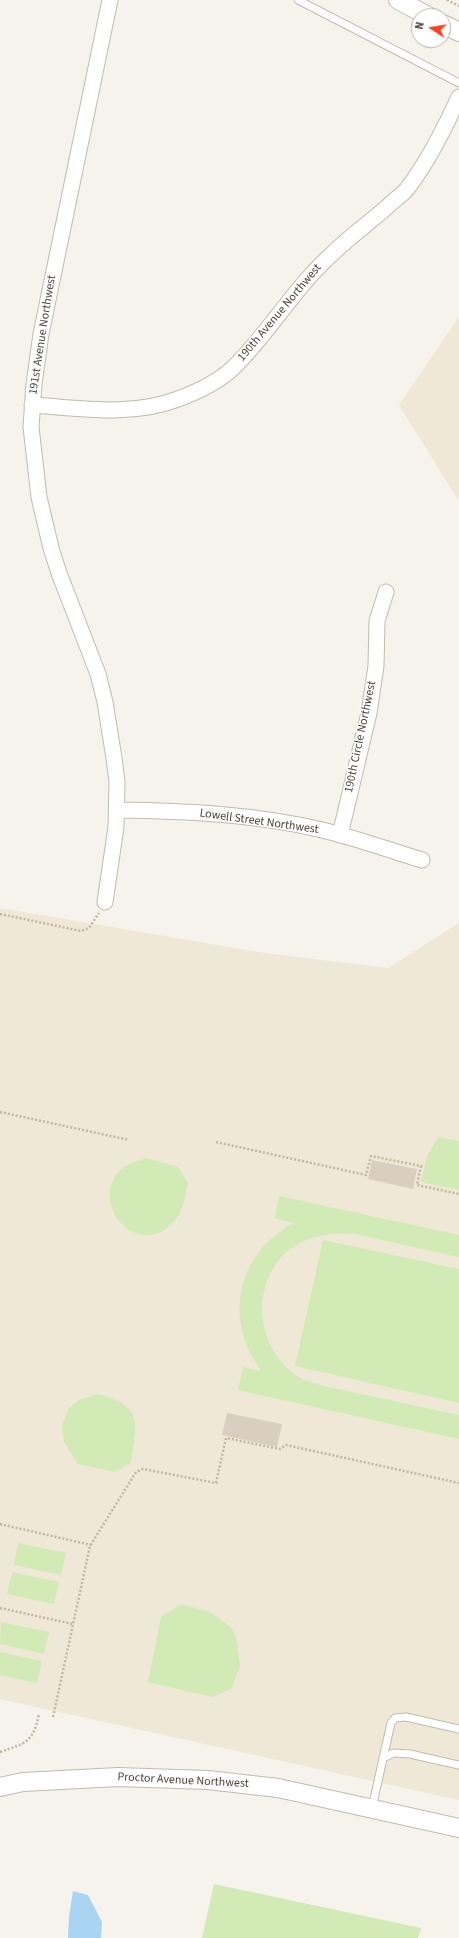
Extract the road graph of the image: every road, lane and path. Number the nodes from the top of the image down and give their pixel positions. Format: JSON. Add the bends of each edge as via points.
{"nodes":[{"id":1,"x":110,"y":0,"type":"edge"},
{"id":2,"x":298,"y":0,"type":"edge"},
{"id":3,"x":398,"y":0,"type":"edge"},
{"id":4,"x":447,"y":0,"type":"edge"},
{"id":5,"x":459,"y":6,"type":"edge"},
{"id":6,"x":413,"y":8,"type":"edge"},
{"id":7,"x":459,"y":83,"type":"edge"},
{"id":8,"x":459,"y":97,"type":"edge"},
{"id":9,"x":32,"y":404,"type":"junction"},
{"id":10,"x":386,"y":592,"type":"dead end"},
{"id":11,"x":117,"y":810,"type":"junction"},
{"id":12,"x":340,"y":835,"type":"junction"},
{"id":13,"x":422,"y":860,"type":"dead end"},
{"id":14,"x":104,"y":902,"type":"joint"},
{"id":15,"x":0,"y":914,"type":"edge"},
{"id":16,"x":0,"y":1112,"type":"edge"},
{"id":17,"x":130,"y":1140,"type":"dead end"},
{"id":18,"x":216,"y":1142,"type":"dead end"},
{"id":19,"x":459,"y":1194,"type":"edge"},
{"id":20,"x":459,"y":1483,"type":"edge"},
{"id":21,"x":0,"y":1524,"type":"edge"},
{"id":22,"x":91,"y":1545,"type":"junction"},
{"id":23,"x":0,"y":1608,"type":"edge"},
{"id":24,"x":73,"y":1624,"type":"junction"},
{"id":25,"x":39,"y":1714,"type":"dead end"},
{"id":26,"x":53,"y":1717,"type":"dead end"},
{"id":27,"x":459,"y":1729,"type":"edge"},
{"id":28,"x":0,"y":1752,"type":"edge"},
{"id":29,"x":383,"y":1758,"type":"junction"},
{"id":30,"x":459,"y":1765,"type":"edge"},
{"id":31,"x":0,"y":1787,"type":"edge"},
{"id":32,"x":372,"y":1808,"type":"junction"},
{"id":33,"x":459,"y":1828,"type":"edge"}],
"edges":[{"from":1,"to":9,"type":"street","name":"191st Avenue Northwest","via":[[40,334]]},
{"from":2,"to":7,"type":"lane"},
{"from":3,"to":6,"type":"street"},
{"from":4,"to":5,"type":"path"},
{"from":8,"to":9,"type":"street","name":"190th Avenue Northwest","via":[[432,152],[406,190],[315,270],[299,286],[259,338],[232,368],[216,380],[178,399],[138,409],[98,410]]},
{"from":9,"to":11,"type":"street","name":"191st Avenue Northwest","via":[[33,450],[39,497],[51,548],[91,655],[105,702],[114,758]]},
{"from":10,"to":12,"type":"street","name":"190th Circle Northwest","via":[[377,622],[376,666],[369,713]]},
{"from":11,"to":12,"type":"street","name":"Lowell Street Northwest","via":[[159,810],[249,818]]},
{"from":11,"to":14,"type":"street","name":"191st Avenue Northwest","via":[[114,850]]},
{"from":12,"to":13,"type":"street","name":"Lowell Street Northwest"},
{"from":14,"to":15,"type":"path","via":[[97,918],[89,928],[81,931]]},
{"from":16,"to":17,"type":"path"},
{"from":18,"to":19,"type":"path","via":[[366,1175],[371,1156],[421,1166],[416,1185]]},
{"from":20,"to":22,"type":"path","via":[[286,1445],[280,1449],[226,1438],[216,1483],[142,1469],[136,1472]]},
{"from":21,"to":22,"type":"path"},
{"from":22,"to":24,"type":"path"},
{"from":23,"to":24,"type":"path"},
{"from":24,"to":26,"type":"path"},
{"from":25,"to":28,"type":"path","via":[[31,1738],[19,1746]]},
{"from":27,"to":29,"type":"lane","via":[[406,1717],[395,1718],[391,1723]]},
{"from":29,"to":30,"type":"lane","via":[[394,1753],[410,1754]]},
{"from":29,"to":32,"type":"lane"},
{"from":31,"to":32,"type":"street","name":"Proctor Avenue Northwest","via":[[23,1782],[118,1777],[208,1780],[278,1788]]},
{"from":32,"to":33,"type":"street","name":"Proctor Avenue Northwest"}]}
